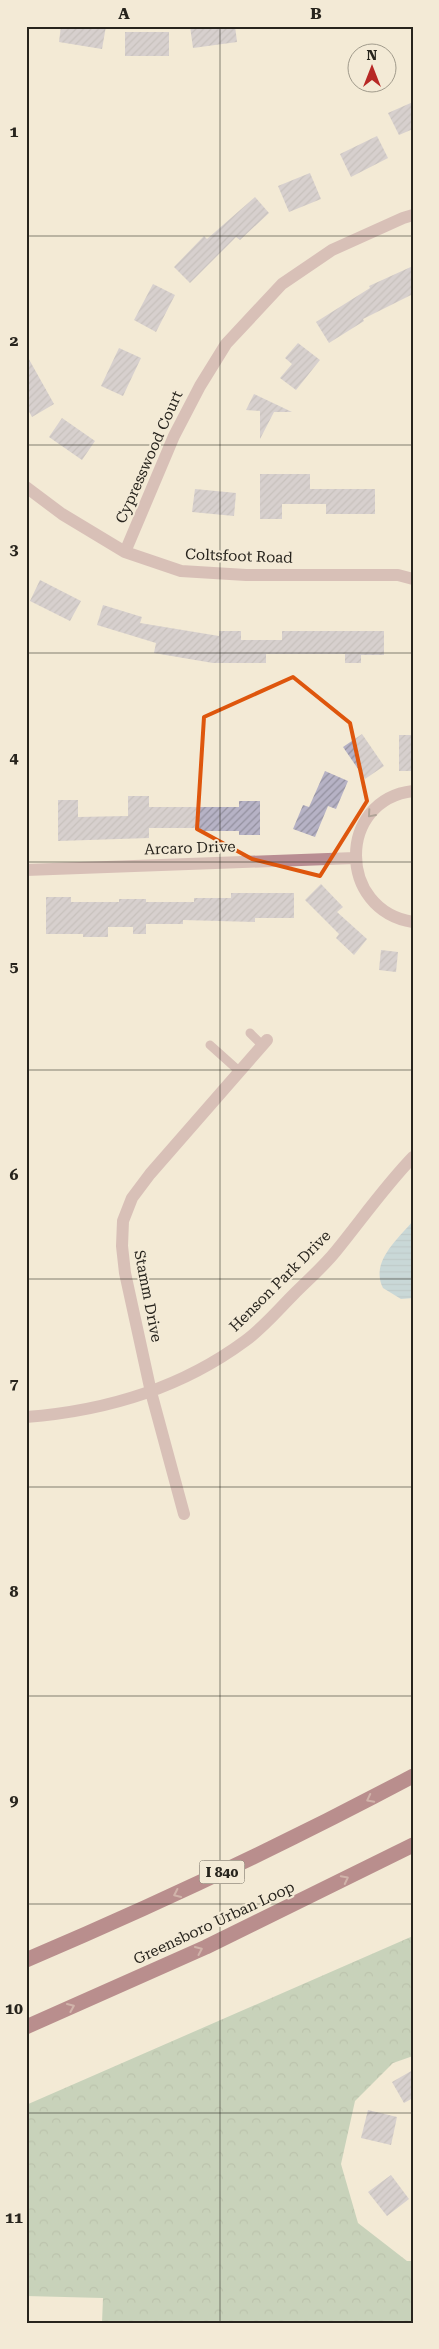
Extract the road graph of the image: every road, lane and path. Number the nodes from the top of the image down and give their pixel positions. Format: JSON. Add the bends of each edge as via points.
{"nodes":[{"id":1,"x":413,"y":215,"type":"edge"},
{"id":2,"x":26,"y":487,"type":"edge"},
{"id":3,"x":125,"y":552,"type":"junction"},
{"id":4,"x":413,"y":579,"type":"edge"},
{"id":5,"x":413,"y":791,"type":"edge"},
{"id":6,"x":355,"y":858,"type":"junction"},
{"id":7,"x":26,"y":870,"type":"edge"},
{"id":8,"x":413,"y":922,"type":"edge"},
{"id":9,"x":250,"y":1033,"type":"dead end"},
{"id":10,"x":264,"y":1042,"type":"joint"},
{"id":11,"x":210,"y":1045,"type":"dead end"},
{"id":12,"x":239,"y":1071,"type":"junction"},
{"id":13,"x":413,"y":1156,"type":"edge"},
{"id":14,"x":151,"y":1392,"type":"junction"},
{"id":15,"x":26,"y":1417,"type":"edge"},
{"id":16,"x":184,"y":1514,"type":"dead end"},
{"id":17,"x":413,"y":1776,"type":"edge"},
{"id":18,"x":413,"y":1845,"type":"edge"},
{"id":19,"x":26,"y":1960,"type":"edge"},
{"id":20,"x":26,"y":2026,"type":"edge"}],
"edges":[{"from":1,"to":3,"type":"street","name":"Cypresswood Court","via":[[332,250],[282,284],[226,344],[174,436]]},
{"from":2,"to":3,"type":"street","name":"Coltsfoot Road","via":[[62,514]]},
{"from":3,"to":4,"type":"street","name":"Coltsfoot Road","via":[[181,571],[246,575],[398,575]]},
{"from":5,"to":6,"type":"street","one_way":true,"via":[[395,796],[374,810],[360,832]]},
{"from":6,"to":7,"type":"street","name":"Arcaro Drive"},
{"from":6,"to":8,"type":"street","via":[[361,883],[376,904],[398,918]]},
{"from":9,"to":10,"type":"lane"},
{"from":10,"to":12,"type":"street","name":"Stamm Drive"},
{"from":11,"to":12,"type":"lane"},
{"from":12,"to":14,"type":"street","name":"Stamm Drive","via":[[132,1198],[123,1221],[125,1273]]},
{"from":13,"to":14,"type":"street","name":"Henson Park Drive","via":[[335,1252],[247,1340],[212,1364]]},
{"from":14,"to":15,"type":"street","name":"Henson Park Drive","via":[[108,1406]]},
{"from":14,"to":16,"type":"street","name":"Stamm Drive"},
{"from":17,"to":19,"type":"highway","number":"I 840","one_way":true,"via":[[180,1892]]},
{"from":20,"to":18,"type":"highway","name":"Greensboro Urban Loop","one_way":true,"via":[[206,1947]]}]}
